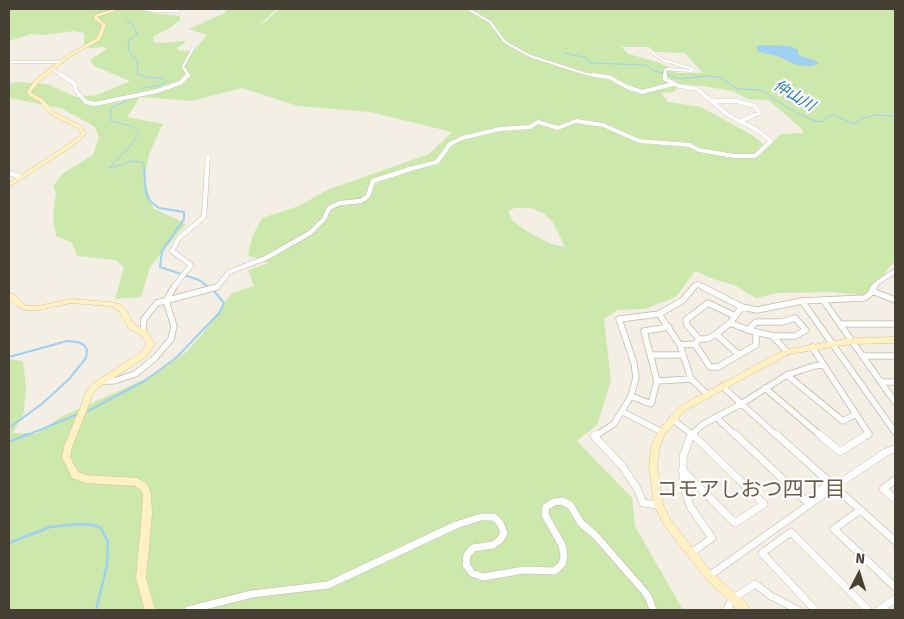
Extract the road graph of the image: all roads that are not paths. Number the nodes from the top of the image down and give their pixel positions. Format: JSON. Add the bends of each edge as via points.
{"nodes":[{"id":1,"x":118,"y":9,"type":"edge"},
{"id":2,"x":146,"y":9,"type":"edge"},
{"id":3,"x":179,"y":9,"type":"edge"},
{"id":4,"x":468,"y":9,"type":"edge"},
{"id":5,"x":193,"y":48,"type":"dead end"},
{"id":6,"x":653,"y":53,"type":"dead end"},
{"id":7,"x":9,"y":62,"type":"edge"},
{"id":8,"x":62,"y":62,"type":"junction"},
{"id":9,"x":53,"y":70,"type":"junction"},
{"id":10,"x":673,"y":84,"type":"junction"},
{"id":11,"x":713,"y":100,"type":"junction"},
{"id":12,"x":738,"y":122,"type":"junction"},
{"id":13,"x":208,"y":156,"type":"dead end"},
{"id":14,"x":9,"y":173,"type":"edge"},
{"id":15,"x":21,"y":177,"type":"junction"},
{"id":16,"x":9,"y":185,"type":"edge"},
{"id":17,"x":895,"y":271,"type":"edge"},
{"id":18,"x":872,"y":290,"type":"junction"},
{"id":19,"x":9,"y":295,"type":"edge"},
{"id":20,"x":802,"y":300,"type":"junction"},
{"id":21,"x":823,"y":300,"type":"junction"},
{"id":22,"x":895,"y":300,"type":"edge"},
{"id":23,"x":166,"y":301,"type":"junction"},
{"id":24,"x":742,"y":307,"type":"junction"},
{"id":25,"x":659,"y":314,"type":"junction"},
{"id":26,"x":735,"y":316,"type":"junction"},
{"id":27,"x":730,"y":323,"type":"junction"},
{"id":28,"x":840,"y":324,"type":"junction"},
{"id":29,"x":895,"y":324,"type":"edge"},
{"id":30,"x":669,"y":327,"type":"junction"},
{"id":31,"x":748,"y":330,"type":"junction"},
{"id":32,"x":143,"y":332,"type":"junction"},
{"id":33,"x":756,"y":333,"type":"junction"},
{"id":34,"x":716,"y":334,"type":"junction"},
{"id":35,"x":774,"y":336,"type":"junction"},
{"id":36,"x":895,"y":340,"type":"edge"},
{"id":37,"x":851,"y":341,"type":"junction"},
{"id":38,"x":697,"y":342,"type":"junction"},
{"id":39,"x":831,"y":344,"type":"junction"},
{"id":40,"x":680,"y":345,"type":"junction"},
{"id":41,"x":812,"y":347,"type":"junction"},
{"id":42,"x":787,"y":352,"type":"junction"},
{"id":43,"x":651,"y":355,"type":"junction"},
{"id":44,"x":739,"y":355,"type":"junction"},
{"id":45,"x":682,"y":356,"type":"junction"},
{"id":46,"x":862,"y":356,"type":"junction"},
{"id":47,"x":895,"y":356,"type":"edge"},
{"id":48,"x":824,"y":365,"type":"junction"},
{"id":49,"x":787,"y":375,"type":"junction"},
{"id":50,"x":691,"y":379,"type":"junction"},
{"id":51,"x":101,"y":381,"type":"junction"},
{"id":52,"x":657,"y":381,"type":"junction"},
{"id":53,"x":881,"y":382,"type":"junction"},
{"id":54,"x":895,"y":382,"type":"edge"},
{"id":55,"x":722,"y":386,"type":"junction"},
{"id":56,"x":765,"y":388,"type":"junction"},
{"id":57,"x":707,"y":394,"type":"junction"},
{"id":58,"x":630,"y":396,"type":"junction"},
{"id":59,"x":895,"y":402,"type":"edge"},
{"id":60,"x":741,"y":404,"type":"junction"},
{"id":61,"x":623,"y":412,"type":"junction"},
{"id":62,"x":856,"y":414,"type":"junction"},
{"id":63,"x":716,"y":417,"type":"junction"},
{"id":64,"x":672,"y":419,"type":"junction"},
{"id":65,"x":662,"y":432,"type":"junction"},
{"id":66,"x":895,"y":432,"type":"edge"},
{"id":67,"x":691,"y":433,"type":"junction"},
{"id":68,"x":895,"y":449,"type":"edge"},
{"id":69,"x":682,"y":470,"type":"junction"},
{"id":70,"x":895,"y":480,"type":"edge"},
{"id":71,"x":832,"y":485,"type":"junction"},
{"id":72,"x":895,"y":499,"type":"edge"},
{"id":73,"x":659,"y":505,"type":"junction"},
{"id":74,"x":860,"y":510,"type":"junction"},
{"id":75,"x":895,"y":541,"type":"edge"},
{"id":76,"x":690,"y":554,"type":"junction"},
{"id":77,"x":709,"y":576,"type":"junction"},
{"id":78,"x":895,"y":587,"type":"edge"},
{"id":79,"x":732,"y":599,"type":"junction"},
{"id":80,"x":895,"y":599,"type":"edge"},
{"id":81,"x":150,"y":610,"type":"edge"},
{"id":82,"x":188,"y":610,"type":"edge"},
{"id":83,"x":652,"y":610,"type":"edge"},
{"id":84,"x":727,"y":610,"type":"edge"},
{"id":85,"x":745,"y":610,"type":"edge"},
{"id":86,"x":798,"y":610,"type":"edge"},
{"id":87,"x":815,"y":610,"type":"edge"},
{"id":88,"x":868,"y":610,"type":"edge"},
{"id":89,"x":879,"y":610,"type":"edge"}],
"edges":[{"from":1,"to":8,"type":"main road","via":[[95,16],[104,25],[99,38]]},
{"from":2,"to":3,"type":"street"},
{"from":4,"to":10,"type":"street","via":[[490,22],[505,42],[530,56],[586,74],[609,77],[642,92]]},
{"from":5,"to":9,"type":"street","via":[[183,67],[189,76],[180,83],[95,104],[86,102],[76,91],[74,83]]},
{"from":6,"to":10,"type":"street","via":[[663,60],[693,68],[691,71],[665,70],[665,80]]},
{"from":7,"to":8,"type":"street"},
{"from":8,"to":9,"type":"main road"},
{"from":9,"to":15,"type":"main road","via":[[29,92],[52,113],[85,132],[80,139]]},
{"from":10,"to":11,"type":"street","via":[[697,89]]},
{"from":11,"to":12,"type":"street"},
{"from":11,"to":12,"type":"street","via":[[755,106],[759,113]]},
{"from":12,"to":23,"type":"street","via":[[757,130],[771,141],[755,156],[727,155],[690,145],[639,141],[603,125],[581,121],[558,128],[538,122],[530,127],[500,128],[462,138],[450,144],[437,162],[373,181],[368,196],[329,208],[310,233],[266,258],[230,272],[217,287]]},
{"from":13,"to":23,"type":"street","via":[[204,217],[179,238],[172,251],[191,265]]},
{"from":14,"to":15,"type":"street"},
{"from":15,"to":16,"type":"main road"},
{"from":17,"to":18,"type":"street"},
{"from":18,"to":21,"type":"street","via":[[864,298]]},
{"from":18,"to":22,"type":"street"},
{"from":19,"to":32,"type":"main road","via":[[26,308],[71,302],[109,304],[122,309],[132,327]]},
{"from":20,"to":21,"type":"street"},
{"from":20,"to":24,"type":"street","via":[[769,309]]},
{"from":20,"to":39,"type":"street"},
{"from":21,"to":28,"type":"street"},
{"from":23,"to":32,"type":"street","via":[[158,303],[144,319]]},
{"from":23,"to":51,"type":"street","via":[[174,332],[164,348],[135,374],[114,381]]},
{"from":24,"to":25,"type":"street","via":[[697,284],[673,308]]},
{"from":24,"to":26,"type":"street"},
{"from":25,"to":30,"type":"street"},
{"from":25,"to":58,"type":"street","via":[[620,319],[635,370]]},
{"from":26,"to":27,"type":"street"},
{"from":26,"to":38,"type":"street","via":[[708,304],[686,320]]},
{"from":27,"to":31,"type":"street"},
{"from":27,"to":34,"type":"street"},
{"from":28,"to":29,"type":"street"},
{"from":28,"to":37,"type":"street"},
{"from":30,"to":40,"type":"street"},
{"from":30,"to":43,"type":"street","via":[[644,331]]},
{"from":31,"to":33,"type":"street"},
{"from":31,"to":35,"type":"street","via":[[756,322],[782,322],[795,318],[806,330],[795,336]]},
{"from":32,"to":51,"type":"main road","via":[[151,344],[143,354]]},
{"from":33,"to":35,"type":"street"},
{"from":33,"to":44,"type":"street","via":[[756,345]]},
{"from":34,"to":38,"type":"street"},
{"from":34,"to":44,"type":"street"},
{"from":35,"to":42,"type":"street"},
{"from":36,"to":37,"type":"main road"},
{"from":37,"to":39,"type":"main road"},
{"from":37,"to":46,"type":"street"},
{"from":38,"to":40,"type":"street"},
{"from":38,"to":44,"type":"street","via":[[710,367],[718,367]]},
{"from":39,"to":41,"type":"main road"},
{"from":39,"to":66,"type":"street"},
{"from":40,"to":45,"type":"street"},
{"from":41,"to":42,"type":"main road"},
{"from":41,"to":48,"type":"street"},
{"from":42,"to":55,"type":"main road"},
{"from":43,"to":45,"type":"street"},
{"from":43,"to":52,"type":"street"},
{"from":45,"to":50,"type":"street"},
{"from":46,"to":47,"type":"street"},
{"from":46,"to":53,"type":"street"},
{"from":48,"to":49,"type":"street"},
{"from":48,"to":62,"type":"street"},
{"from":49,"to":56,"type":"street"},
{"from":49,"to":62,"type":"street","via":[[843,421]]},
{"from":50,"to":52,"type":"street"},
{"from":50,"to":57,"type":"street"},
{"from":51,"to":81,"type":"main road","via":[[90,393],[66,457],[75,475],[86,479],[137,482],[144,487],[147,514],[141,578]]},
{"from":52,"to":58,"type":"street","via":[[651,404]]},
{"from":53,"to":54,"type":"street"},
{"from":53,"to":59,"type":"street"},
{"from":55,"to":57,"type":"main road"},
{"from":55,"to":60,"type":"street"},
{"from":56,"to":60,"type":"street"},
{"from":56,"to":62,"type":"street","via":[[840,452],[869,434]]},
{"from":57,"to":64,"type":"main road","via":[[682,408]]},
{"from":58,"to":61,"type":"street"},
{"from":60,"to":63,"type":"street"},
{"from":60,"to":71,"type":"street"},
{"from":61,"to":65,"type":"street"},
{"from":61,"to":73,"type":"street","via":[[614,424],[594,436],[622,466],[643,504]]},
{"from":63,"to":67,"type":"street"},
{"from":63,"to":71,"type":"street","via":[[806,502]]},
{"from":64,"to":65,"type":"main road"},
{"from":64,"to":67,"type":"street"},
{"from":65,"to":73,"type":"main road","via":[[655,448],[653,466]]},
{"from":67,"to":69,"type":"street","via":[[685,447]]},
{"from":67,"to":69,"type":"street","via":[[764,504],[735,523]]},
{"from":68,"to":71,"type":"street"},
{"from":69,"to":76,"type":"street","via":[[690,506],[712,538]]},
{"from":70,"to":72,"type":"street","via":[[884,489]]},
{"from":71,"to":74,"type":"street"},
{"from":71,"to":77,"type":"street"},
{"from":73,"to":76,"type":"main road"},
{"from":74,"to":75,"type":"street"},
{"from":74,"to":78,"type":"street","via":[[834,529]]},
{"from":76,"to":77,"type":"main road"},
{"from":77,"to":79,"type":"main road"},
{"from":79,"to":84,"type":"street"},
{"from":79,"to":85,"type":"main road"},
{"from":79,"to":86,"type":"street","via":[[756,584]]},
{"from":80,"to":89,"type":"street"},
{"from":82,"to":83,"type":"street","via":[[252,594],[328,584],[456,525],[481,517],[494,517],[504,533],[493,545],[473,548],[467,555],[466,565],[472,573],[484,577],[524,570],[555,571],[564,556],[562,545],[546,516],[546,507],[562,501],[570,505],[581,523],[644,591]]},
{"from":87,"to":88,"type":"street","via":[[762,552],[791,532]]}]}
